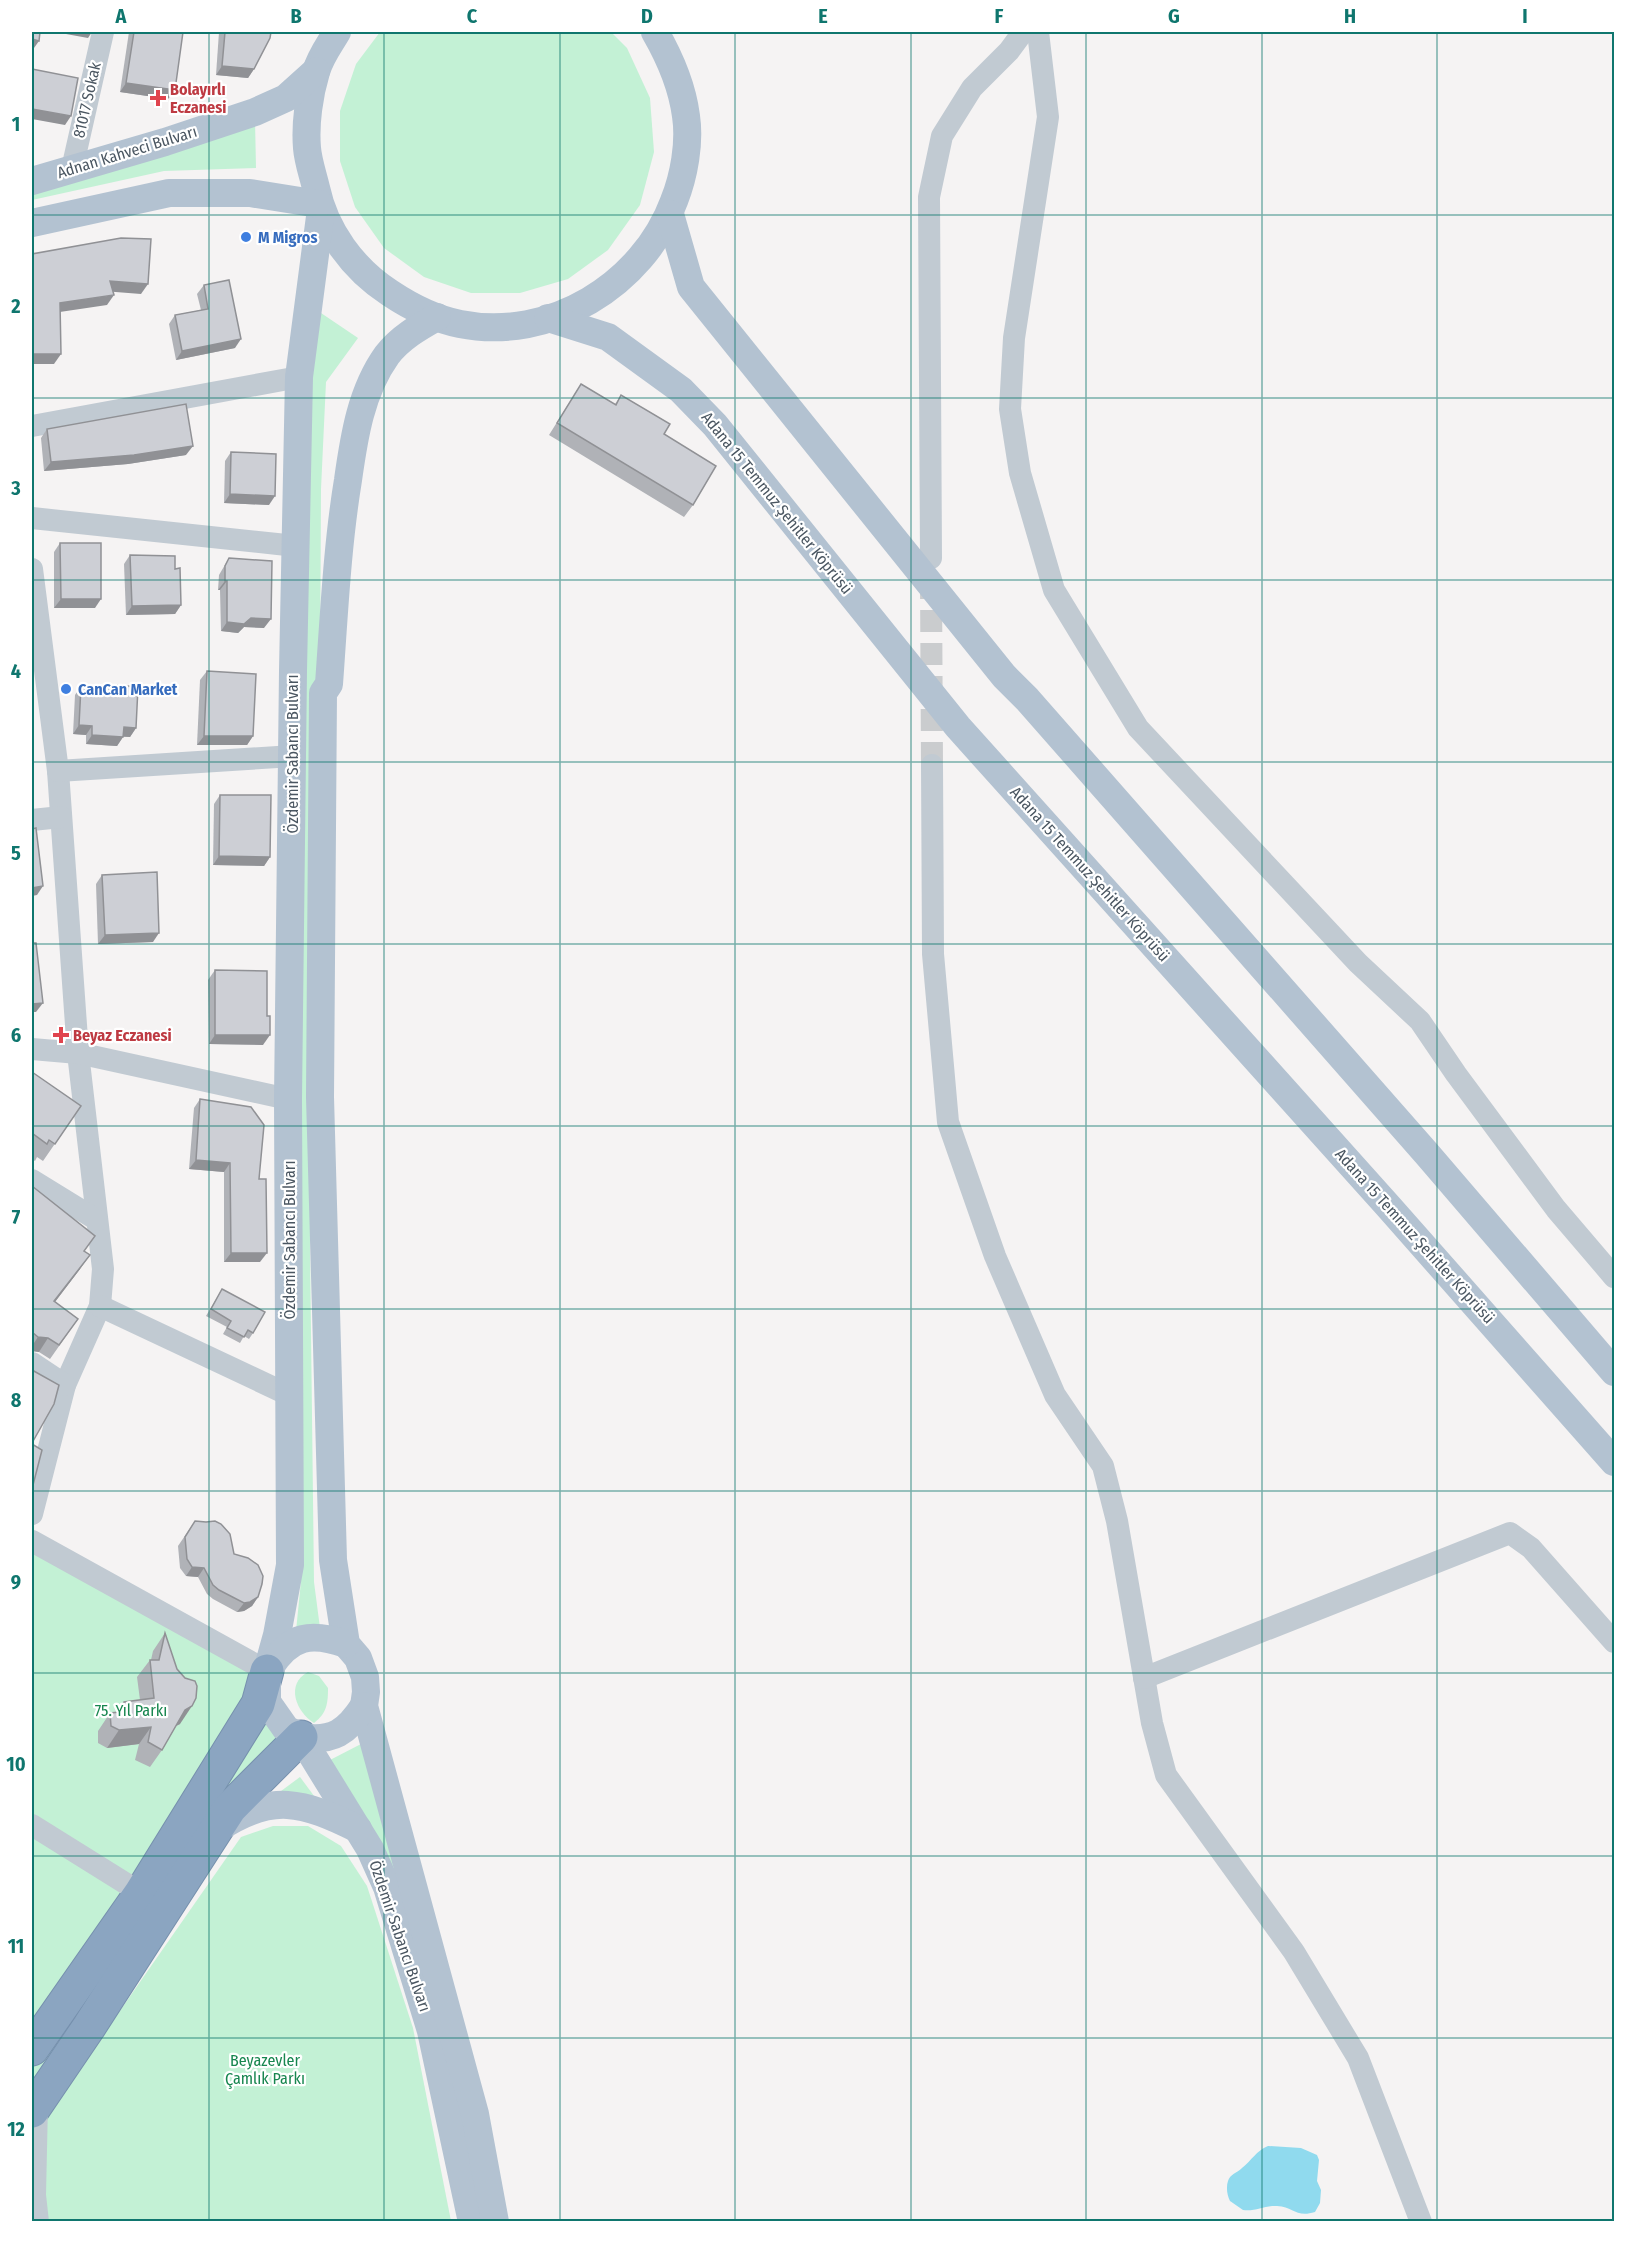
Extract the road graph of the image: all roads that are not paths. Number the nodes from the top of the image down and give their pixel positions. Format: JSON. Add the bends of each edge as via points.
{"nodes":[{"id":1,"x":103,"y":32,"type":"edge"},
{"id":2,"x":337,"y":32,"type":"edge"},
{"id":3,"x":655,"y":32,"type":"edge"},
{"id":4,"x":1023,"y":32,"type":"edge"},
{"id":5,"x":1038,"y":32,"type":"edge"},
{"id":6,"x":319,"y":54,"type":"edge"},
{"id":7,"x":72,"y":170,"type":"junction"},
{"id":8,"x":32,"y":181,"type":"edge"},
{"id":9,"x":320,"y":206,"type":"junction"},
{"id":10,"x":670,"y":214,"type":"junction"},
{"id":11,"x":32,"y":223,"type":"edge"},
{"id":12,"x":437,"y":317,"type":"junction"},
{"id":13,"x":548,"y":318,"type":"junction"},
{"id":14,"x":299,"y":377,"type":"junction"},
{"id":15,"x":32,"y":426,"type":"edge"},
{"id":16,"x":32,"y":518,"type":"edge"},
{"id":17,"x":296,"y":546,"type":"junction"},
{"id":18,"x":931,"y":558,"type":"tunnel mouth"},
{"id":19,"x":32,"y":569,"type":"edge"},
{"id":20,"x":38,"y":668,"type":"edge"},
{"id":21,"x":293,"y":756,"type":"junction"},
{"id":22,"x":932,"y":765,"type":"tunnel mouth"},
{"id":23,"x":58,"y":771,"type":"junction"},
{"id":24,"x":61,"y":818,"type":"junction"},
{"id":25,"x":32,"y":820,"type":"edge"},
{"id":26,"x":32,"y":1049,"type":"edge"},
{"id":27,"x":78,"y":1053,"type":"junction"},
{"id":28,"x":288,"y":1099,"type":"junction"},
{"id":29,"x":32,"y":1180,"type":"edge"},
{"id":30,"x":97,"y":1220,"type":"junction"},
{"id":31,"x":1614,"y":1277,"type":"edge"},
{"id":32,"x":100,"y":1306,"type":"junction"},
{"id":33,"x":32,"y":1363,"type":"edge"},
{"id":34,"x":1614,"y":1372,"type":"edge"},
{"id":35,"x":65,"y":1385,"type":"junction"},
{"id":36,"x":289,"y":1395,"type":"junction"},
{"id":37,"x":1614,"y":1462,"type":"edge"},
{"id":38,"x":32,"y":1514,"type":"edge"},
{"id":39,"x":32,"y":1541,"type":"edge"},
{"id":40,"x":1614,"y":1642,"type":"edge"},
{"id":41,"x":346,"y":1644,"type":"junction"},
{"id":42,"x":267,"y":1671,"type":"junction"},
{"id":43,"x":1144,"y":1678,"type":"junction"},
{"id":44,"x":364,"y":1706,"type":"junction"},
{"id":45,"x":301,"y":1737,"type":"junction"},
{"id":46,"x":32,"y":1825,"type":"edge"},
{"id":47,"x":217,"y":1829,"type":"junction"},
{"id":48,"x":358,"y":1829,"type":"junction"},
{"id":49,"x":141,"y":1893,"type":"junction"},
{"id":50,"x":32,"y":2049,"type":"edge"},
{"id":51,"x":34,"y":2108,"type":"edge"},
{"id":52,"x":33,"y":2194,"type":"edge"},
{"id":53,"x":38,"y":2222,"type":"edge"},
{"id":54,"x":472,"y":2222,"type":"edge"},
{"id":55,"x":495,"y":2222,"type":"edge"},
{"id":56,"x":1421,"y":2222,"type":"edge"}],
"edges":[{"from":1,"to":7,"type":"street","name":"81017 Sokak"},
{"from":2,"to":6,"type":"main road"},
{"from":3,"to":10,"type":"main road","via":[[671,60],[687,118],[681,183]]},
{"from":4,"to":18,"type":"street","via":[[972,88],[942,136],[929,196]]},
{"from":5,"to":31,"type":"street","via":[[1048,117],[1014,338],[1010,409],[1020,473],[1053,590],[1138,728],[1358,963],[1420,1021],[1556,1209]]},
{"from":6,"to":7,"type":"main road","name":"Adnan Kahveci Bulvarı","via":[[286,98],[255,112]]},
{"from":6,"to":9,"type":"main road","via":[[307,121],[307,149]]},
{"from":7,"to":8,"type":"main road","name":"Adnan Kahveci Bulvarı"},
{"from":9,"to":11,"type":"main road","via":[[250,193],[169,193]]},
{"from":9,"to":12,"type":"main road","via":[[361,271],[404,303]]},
{"from":9,"to":14,"type":"main road","name":"Özdemir Sabancı Bulvarı"},
{"from":10,"to":13,"type":"main road","via":[[647,252],[623,278],[572,311]]},
{"from":10,"to":34,"type":"main road","via":[[691,287],[1004,676],[1427,1154]]},
{"from":12,"to":13,"type":"main road","via":[[488,327]]},
{"from":12,"to":41,"type":"main road","name":"Özdemir Sabancı Bulvarı","via":[[417,328],[387,355],[371,383],[357,422],[342,516],[329,684],[323,693],[320,1097],[333,1560]]},
{"from":13,"to":37,"type":"main road","name":"Adana 15 Temmuz Şehitler Köprüsü","via":[[608,337],[681,390],[715,425],[976,747]]},
{"from":14,"to":15,"type":"street"},
{"from":14,"to":17,"type":"main road","name":"Özdemir Sabancı Bulvarı"},
{"from":16,"to":17,"type":"street"},
{"from":17,"to":21,"type":"main road","name":"Özdemir Sabancı Bulvarı"},
{"from":19,"to":20,"type":"street"},
{"from":20,"to":23,"type":"street"},
{"from":21,"to":23,"type":"street"},
{"from":21,"to":28,"type":"main road","name":"Özdemir Sabancı Bulvarı"},
{"from":22,"to":43,"type":"street","via":[[933,954],[948,1122],[995,1256],[1055,1395],[1103,1466],[1117,1521]]},
{"from":23,"to":24,"type":"street"},
{"from":24,"to":25,"type":"street"},
{"from":24,"to":27,"type":"street"},
{"from":26,"to":27,"type":"street"},
{"from":27,"to":28,"type":"street"},
{"from":27,"to":30,"type":"street"},
{"from":28,"to":36,"type":"main road","name":"Özdemir Sabancı Bulvarı"},
{"from":29,"to":30,"type":"street"},
{"from":30,"to":32,"type":"street","via":[[103,1269]]},
{"from":32,"to":35,"type":"street"},
{"from":32,"to":36,"type":"street"},
{"from":33,"to":35,"type":"street"},
{"from":35,"to":38,"type":"street"},
{"from":36,"to":42,"type":"main road","name":"Özdemir Sabancı Bulvarı","via":[[290,1565]]},
{"from":39,"to":42,"type":"street"},
{"from":40,"to":43,"type":"street","via":[[1531,1548],[1510,1533]]},
{"from":41,"to":42,"type":"main road","via":[[310,1637],[293,1642],[280,1652]]},
{"from":41,"to":44,"type":"main road","name":"Özdemir Sabancı Bulvarı","via":[[358,1658],[365,1677]]},
{"from":42,"to":45,"type":"main road","name":"Özdemir Sabancı Bulvarı","via":[[267,1702],[286,1729]]},
{"from":42,"to":49,"type":"highway","via":[[258,1704]]},
{"from":43,"to":56,"type":"street","via":[[1166,1775],[1293,1952],[1358,2058]]},
{"from":44,"to":45,"type":"main road","via":[[352,1723],[336,1735],[319,1740]]},
{"from":44,"to":55,"type":"main road","name":"Özdemir Sabancı Bulvarı","via":[[472,2103]]},
{"from":45,"to":47,"type":"highway","via":[[230,1808]]},
{"from":45,"to":48,"type":"main road","name":"Özdemir Sabancı Bulvarı"},
{"from":46,"to":49,"type":"street"},
{"from":47,"to":48,"type":"main road","via":[[251,1810],[290,1804],[314,1809]]},
{"from":47,"to":51,"type":"highway"},
{"from":48,"to":54,"type":"main road","name":"Özdemir Sabancı Bulvarı","via":[[387,1887],[431,2031]]},
{"from":49,"to":50,"type":"highway"},
{"from":51,"to":52,"type":"street"},
{"from":52,"to":53,"type":"street"}]}
